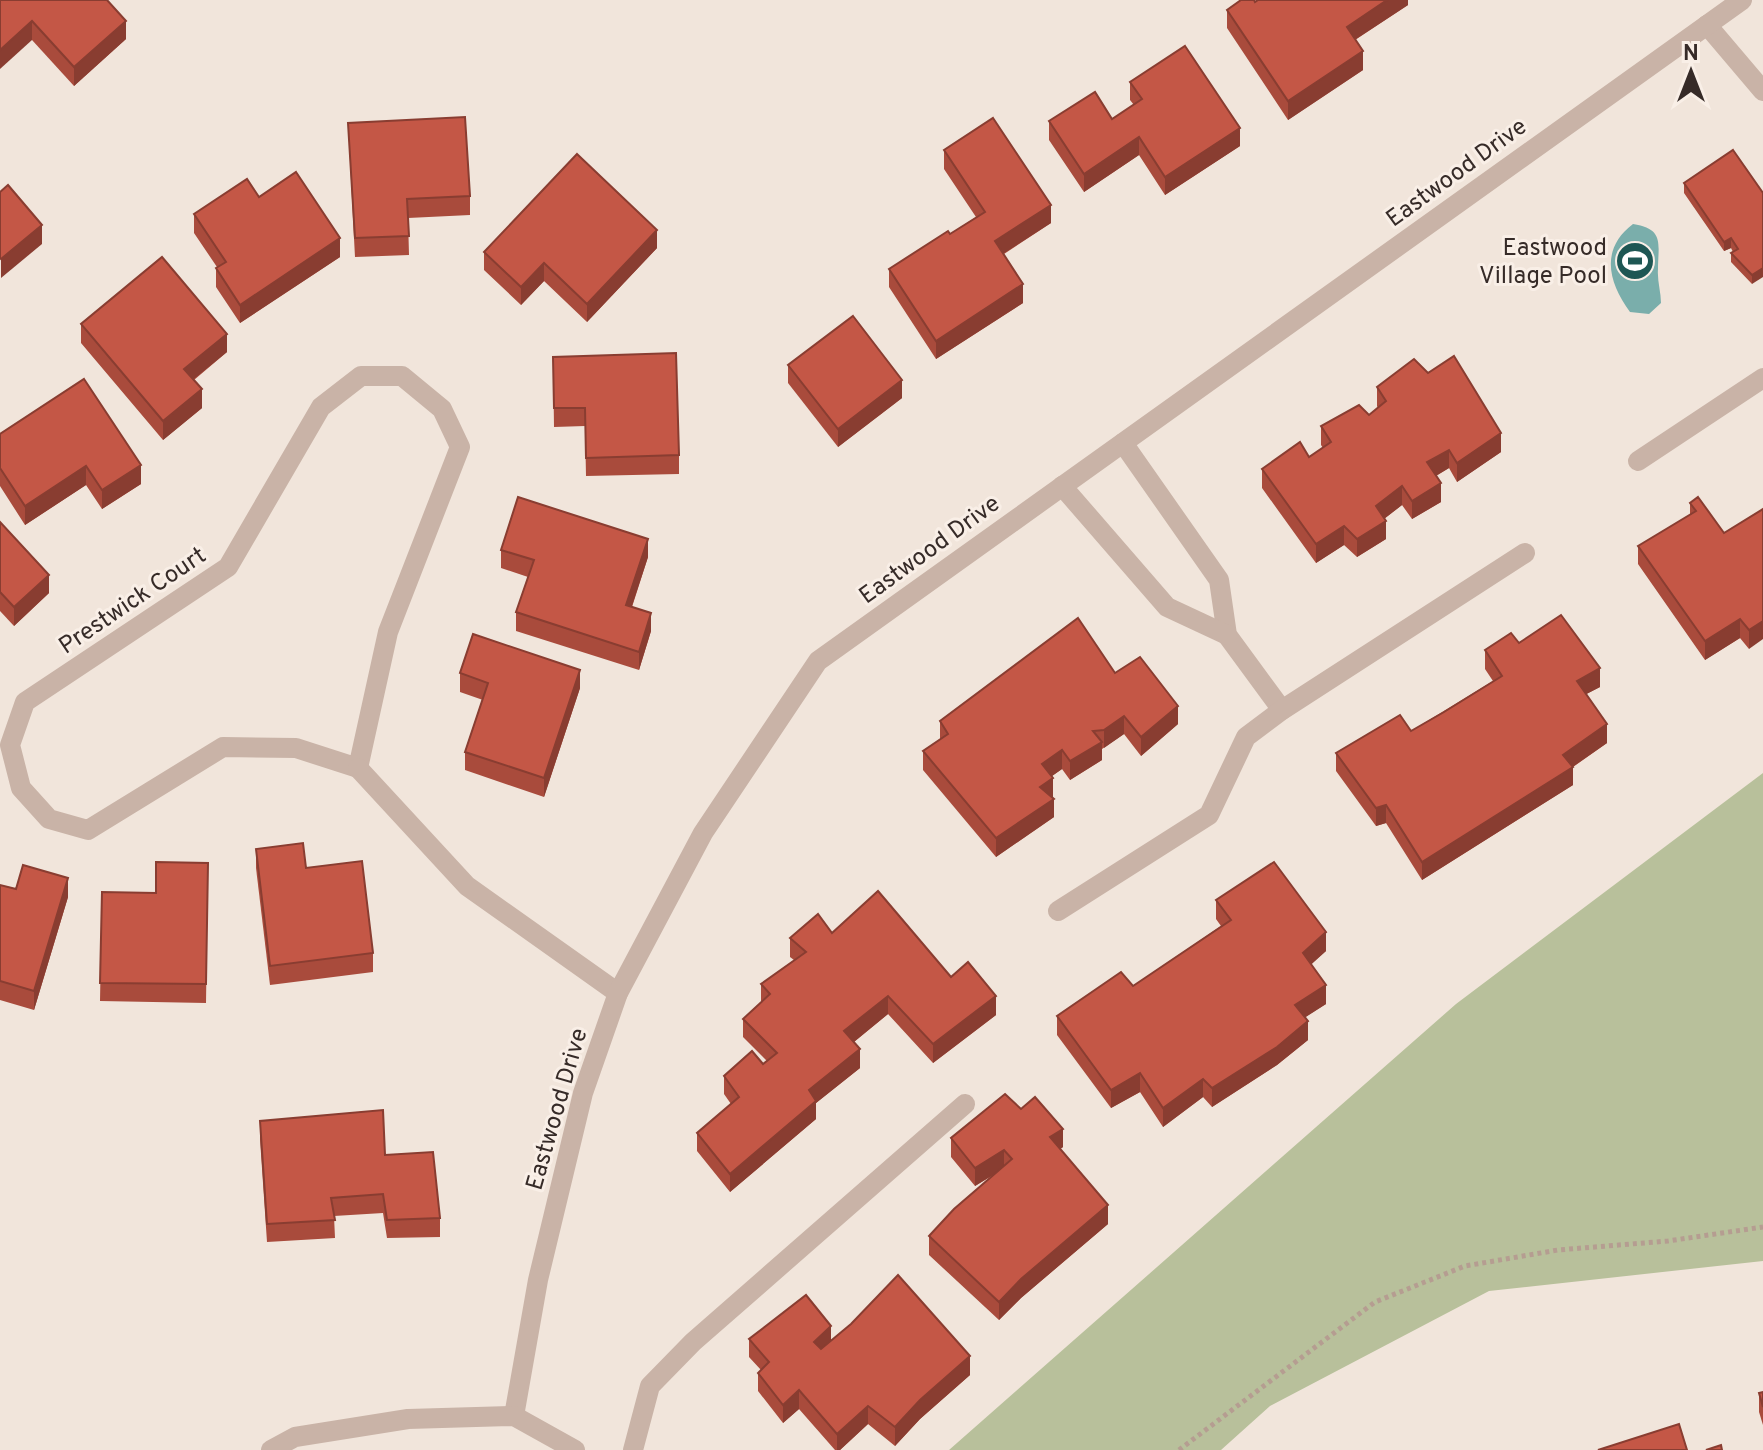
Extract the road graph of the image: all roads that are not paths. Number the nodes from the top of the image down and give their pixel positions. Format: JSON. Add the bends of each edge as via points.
{"nodes":[{"id":1,"x":1742,"y":0,"type":"edge"},
{"id":2,"x":1707,"y":25,"type":"junction"},
{"id":3,"x":1763,"y":91,"type":"edge"},
{"id":4,"x":1763,"y":378,"type":"edge"},
{"id":5,"x":1123,"y":443,"type":"junction"},
{"id":6,"x":1638,"y":461,"type":"dead end"},
{"id":7,"x":1062,"y":486,"type":"junction"},
{"id":8,"x":1525,"y":553,"type":"dead end"},
{"id":9,"x":1227,"y":635,"type":"junction"},
{"id":10,"x":1282,"y":710,"type":"junction"},
{"id":11,"x":358,"y":768,"type":"junction"},
{"id":12,"x":1058,"y":911,"type":"dead end"},
{"id":13,"x":618,"y":993,"type":"junction"},
{"id":14,"x":965,"y":1104,"type":"dead end"},
{"id":15,"x":514,"y":1416,"type":"junction"},
{"id":16,"x":271,"y":1450,"type":"edge"},
{"id":17,"x":575,"y":1450,"type":"edge"},
{"id":18,"x":633,"y":1450,"type":"edge"}],
"edges":[{"from":1,"to":2,"type":"street","name":"Eastwood Drive"},
{"from":2,"to":3,"type":"street"},
{"from":2,"to":5,"type":"street","name":"Eastwood Drive"},
{"from":4,"to":6,"type":"street"},
{"from":5,"to":7,"type":"street","name":"Eastwood Drive"},
{"from":5,"to":9,"type":"street","via":[[1219,580]]},
{"from":7,"to":9,"type":"street","via":[[1167,607]]},
{"from":7,"to":13,"type":"street","name":"Eastwood Drive","via":[[818,661],[703,833]]},
{"from":8,"to":10,"type":"street"},
{"from":9,"to":10,"type":"street"},
{"from":10,"to":12,"type":"street","via":[[1246,737],[1209,815]]},
{"from":11,"to":11,"type":"street","name":"Prestwick Court","via":[[388,632],[460,447],[442,409],[402,376],[361,376],[321,407],[228,567],[25,702],[10,745],[21,788],[49,819],[88,830],[223,747],[296,748]]},
{"from":11,"to":13,"type":"street","name":"Prestwick Court","via":[[467,886]]},
{"from":13,"to":15,"type":"street","name":"Eastwood Drive","via":[[583,1093],[538,1280]]},
{"from":14,"to":18,"type":"street","via":[[693,1342],[650,1386]]},
{"from":15,"to":16,"type":"street","via":[[408,1419],[295,1437]]},
{"from":15,"to":17,"type":"street"}]}
